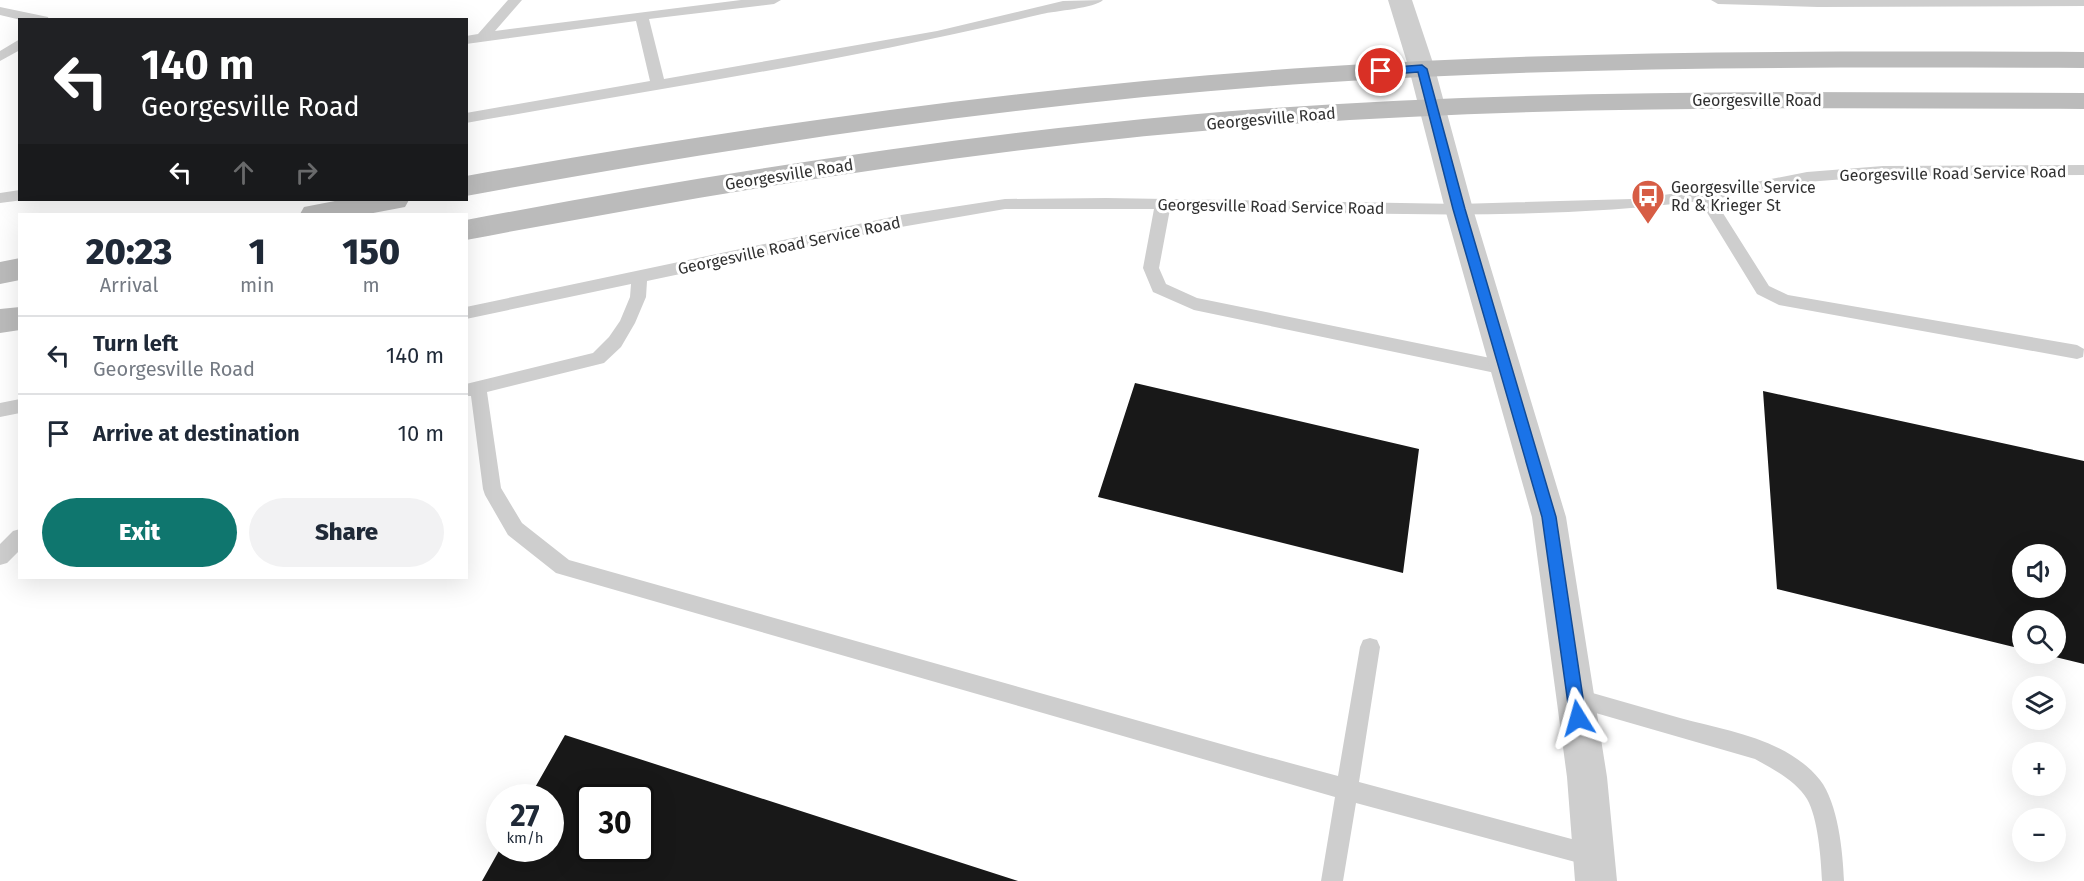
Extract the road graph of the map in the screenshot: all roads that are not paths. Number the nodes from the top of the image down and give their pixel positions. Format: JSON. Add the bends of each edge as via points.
{"nodes":[{"id":1,"x":515,"y":0,"type":"edge"},
{"id":2,"x":774,"y":0,"type":"edge"},
{"id":3,"x":1096,"y":0,"type":"edge"},
{"id":4,"x":1400,"y":0,"type":"edge"},
{"id":5,"x":1718,"y":0,"type":"edge"},
{"id":6,"x":2084,"y":2,"type":"edge"},
{"id":7,"x":0,"y":11,"type":"edge"},
{"id":8,"x":640,"y":15,"type":"junction"},
{"id":9,"x":33,"y":18,"type":"edge"},
{"id":10,"x":482,"y":38,"type":"junction"},
{"id":11,"x":468,"y":40,"type":"edge"},
{"id":12,"x":18,"y":44,"type":"edge"},
{"id":13,"x":0,"y":57,"type":"edge"},
{"id":14,"x":2084,"y":60,"type":"edge"},
{"id":15,"x":18,"y":61,"type":"edge"},
{"id":16,"x":1422,"y":69,"type":"junction"},
{"id":17,"x":658,"y":83,"type":"junction"},
{"id":18,"x":2084,"y":101,"type":"edge"},
{"id":19,"x":1432,"y":107,"type":"junction"},
{"id":20,"x":468,"y":118,"type":"edge"},
{"id":21,"x":2084,"y":170,"type":"edge"},
{"id":22,"x":468,"y":186,"type":"edge"},
{"id":23,"x":18,"y":195,"type":"edge"},
{"id":24,"x":1704,"y":195,"type":"junction"},
{"id":25,"x":0,"y":198,"type":"edge"},
{"id":26,"x":389,"y":201,"type":"edge"},
{"id":27,"x":1163,"y":204,"type":"junction"},
{"id":28,"x":1459,"y":209,"type":"junction"},
{"id":29,"x":320,"y":213,"type":"edge"},
{"id":30,"x":468,"y":231,"type":"edge"},
{"id":31,"x":18,"y":269,"type":"edge"},
{"id":32,"x":0,"y":273,"type":"edge"},
{"id":33,"x":639,"y":277,"type":"junction"},
{"id":34,"x":468,"y":313,"type":"edge"},
{"id":35,"x":18,"y":318,"type":"edge"},
{"id":36,"x":0,"y":321,"type":"edge"},
{"id":37,"x":2078,"y":352,"type":"dead end"},
{"id":38,"x":1505,"y":368,"type":"junction"},
{"id":39,"x":472,"y":389,"type":"edge"},
{"id":40,"x":18,"y":406,"type":"edge"},
{"id":41,"x":0,"y":410,"type":"edge"},
{"id":42,"x":18,"y":539,"type":"edge"},
{"id":43,"x":0,"y":557,"type":"edge"},
{"id":44,"x":1370,"y":647,"type":"dead end"},
{"id":45,"x":1575,"y":698,"type":"junction"},
{"id":46,"x":1346,"y":790,"type":"junction"},
{"id":47,"x":1595,"y":869,"type":"edge"},
{"id":48,"x":1332,"y":881,"type":"edge"},
{"id":49,"x":1833,"y":881,"type":"edge"}],
"edges":[{"from":1,"to":10,"type":"lane"},
{"from":2,"to":8,"type":"lane"},
{"from":3,"to":17,"type":"lane","via":[[938,35]]},
{"from":4,"to":16,"type":"street"},
{"from":5,"to":6,"type":"lane"},
{"from":7,"to":9,"type":"lane"},
{"from":8,"to":10,"type":"lane"},
{"from":8,"to":17,"type":"lane"},
{"from":10,"to":11,"type":"lane"},
{"from":12,"to":13,"type":"lane"},
{"from":13,"to":15,"type":"lane"},
{"from":14,"to":16,"type":"main road","via":[[1814,60]]},
{"from":16,"to":19,"type":"street"},
{"from":16,"to":22,"type":"main road","via":[[1118,92],[810,129]]},
{"from":17,"to":20,"type":"lane"},
{"from":18,"to":19,"type":"main road","name":"Georgesville Road","via":[[1660,100]]},
{"from":19,"to":28,"type":"street"},
{"from":19,"to":30,"type":"main road","name":"Georgesville Road","via":[[1289,115],[1018,142],[810,170]]},
{"from":21,"to":24,"type":"lane","name":"Georgesville Road Service Road","via":[[1883,171],[1807,177]]},
{"from":23,"to":25,"type":"lane"},
{"from":24,"to":28,"type":"lane","name":"Georgesville Road Service Road","via":[[1632,204]]},
{"from":24,"to":37,"type":"lane","via":[[1763,290],[1785,301]]},
{"from":26,"to":29,"type":"main road"},
{"from":27,"to":28,"type":"lane","name":"Georgesville Road Service Road"},
{"from":27,"to":33,"type":"lane","name":"Georgesville Road Service Road","via":[[1005,204],[901,221]]},
{"from":27,"to":38,"type":"lane","via":[[1151,268],[1159,288],[1194,304]]},
{"from":28,"to":38,"type":"street"},
{"from":31,"to":32,"type":"main road"},
{"from":33,"to":34,"type":"lane","name":"Georgesville Road Service Road"},
{"from":33,"to":39,"type":"lane","via":[[638,297],[627,323],[598,358]]},
{"from":35,"to":36,"type":"main road"},
{"from":38,"to":45,"type":"street","via":[[1549,517]]},
{"from":39,"to":46,"type":"lane","via":[[492,489],[515,529],[563,567]]},
{"from":40,"to":41,"type":"lane"},
{"from":42,"to":43,"type":"lane"},
{"from":44,"to":46,"type":"lane"},
{"from":45,"to":47,"type":"street"},
{"from":45,"to":49,"type":"lane","via":[[1759,750],[1785,763],[1815,791]]},
{"from":46,"to":47,"type":"lane"},
{"from":46,"to":48,"type":"lane"}]}
